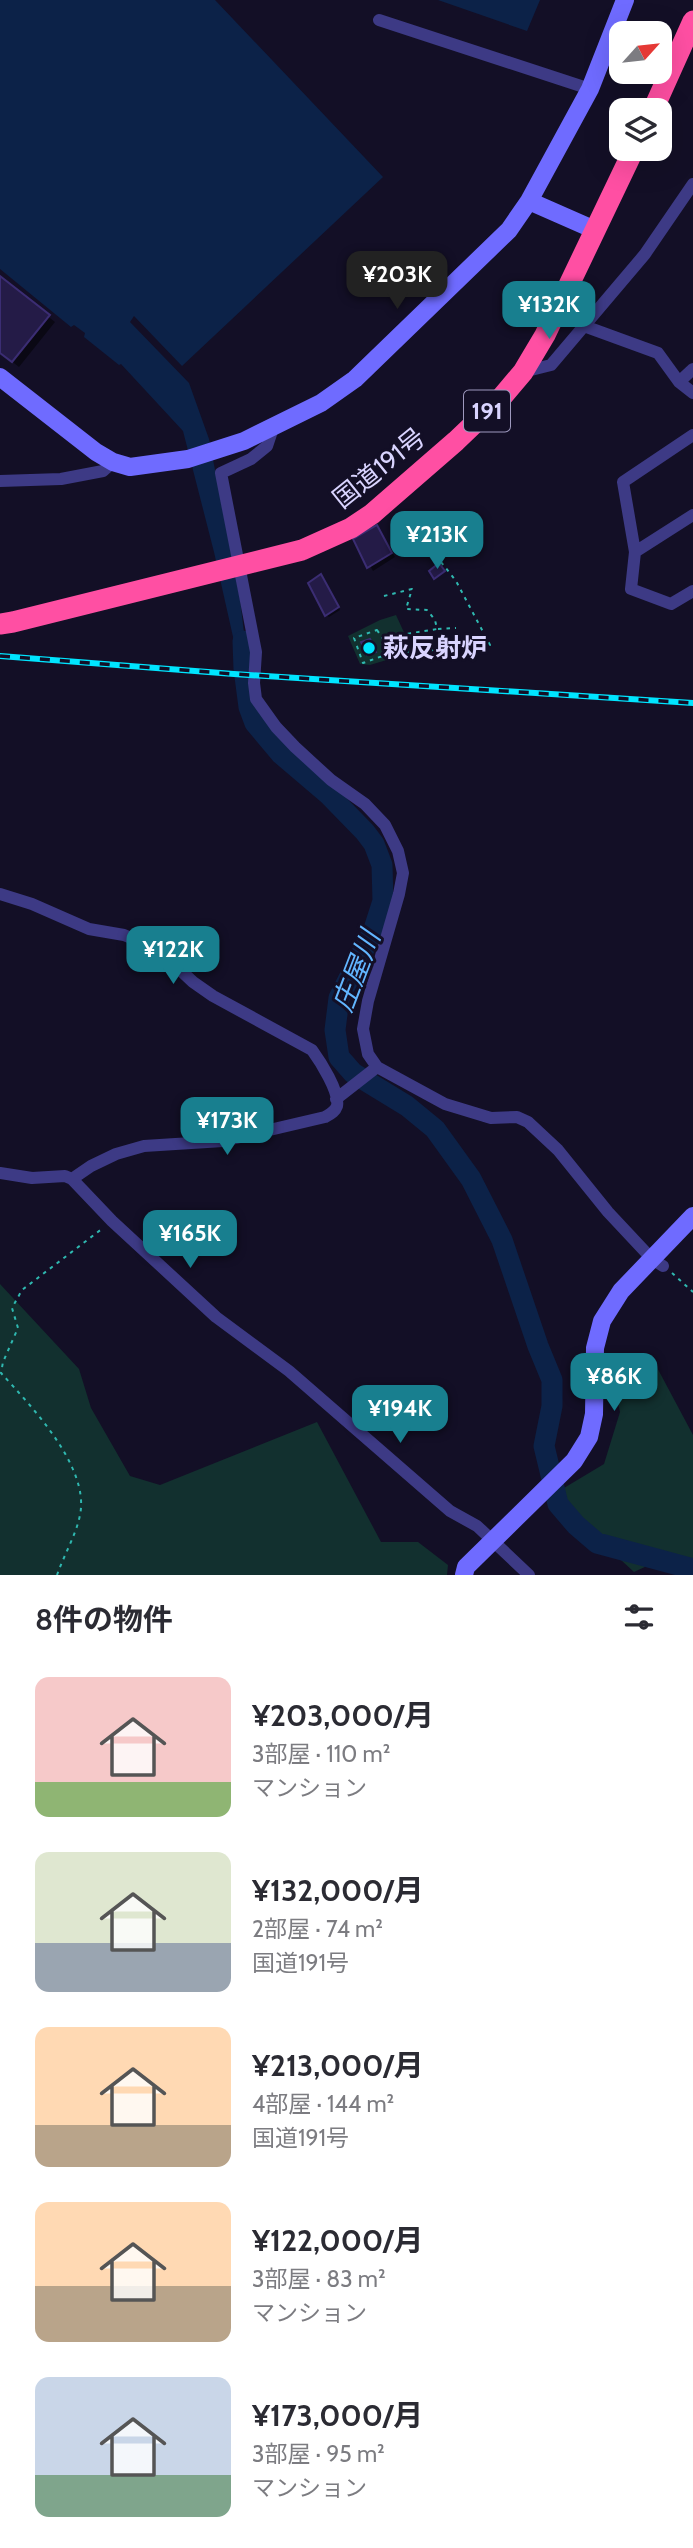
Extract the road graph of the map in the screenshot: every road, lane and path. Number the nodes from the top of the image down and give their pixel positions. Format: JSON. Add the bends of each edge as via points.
{"nodes":[{"id":1,"x":625,"y":0,"type":"edge"},
{"id":2,"x":379,"y":20,"type":"dead end"},
{"id":3,"x":693,"y":21,"type":"edge"},
{"id":4,"x":590,"y":89,"type":"junction"},
{"id":5,"x":658,"y":98,"type":"edge"},
{"id":6,"x":628,"y":161,"type":"edge"},
{"id":7,"x":693,"y":184,"type":"edge"},
{"id":8,"x":529,"y":201,"type":"junction"},
{"id":9,"x":595,"y":230,"type":"junction"},
{"id":10,"x":584,"y":326,"type":"junction"},
{"id":11,"x":693,"y":369,"type":"edge"},
{"id":12,"x":523,"y":372,"type":"junction"},
{"id":13,"x":0,"y":377,"type":"edge"},
{"id":14,"x":679,"y":382,"type":"junction"},
{"id":15,"x":693,"y":393,"type":"edge"},
{"id":16,"x":273,"y":428,"type":"junction"},
{"id":17,"x":693,"y":435,"type":"edge"},
{"id":18,"x":113,"y":462,"type":"junction"},
{"id":19,"x":0,"y":481,"type":"edge"},
{"id":20,"x":693,"y":516,"type":"edge"},
{"id":21,"x":635,"y":552,"type":"junction"},
{"id":22,"x":441,"y":562,"type":"dead end"},
{"id":23,"x":230,"y":568,"type":"junction"},
{"id":24,"x":693,"y":591,"type":"edge"},
{"id":25,"x":384,"y":596,"type":"dead end"},
{"id":26,"x":0,"y":624,"type":"edge"},
{"id":27,"x":456,"y":628,"type":"dead end"},
{"id":28,"x":437,"y":629,"type":"junction"},
{"id":29,"x":385,"y":642,"type":"junction"},
{"id":30,"x":388,"y":654,"type":"junction"},
{"id":31,"x":0,"y":894,"type":"edge"},
{"id":32,"x":377,"y":1068,"type":"junction"},
{"id":33,"x":337,"y":1099,"type":"junction"},
{"id":34,"x":0,"y":1173,"type":"edge"},
{"id":35,"x":72,"y":1179,"type":"junction"},
{"id":36,"x":693,"y":1216,"type":"edge"},
{"id":37,"x":112,"y":1221,"type":"junction"},
{"id":38,"x":657,"y":1263,"type":"junction"},
{"id":39,"x":693,"y":1292,"type":"edge"},
{"id":40,"x":491,"y":1542,"type":"junction"},
{"id":41,"x":57,"y":1575,"type":"edge"},
{"id":42,"x":464,"y":1575,"type":"edge"},
{"id":43,"x":529,"y":1575,"type":"edge"}],
"edges":[{"from":1,"to":4,"type":"street"},
{"from":2,"to":4,"type":"street"},
{"from":3,"to":5,"type":"highway"},
{"from":4,"to":8,"type":"street"},
{"from":6,"to":9,"type":"highway","name":"国道191号","number":"191"},
{"from":7,"to":10,"type":"street","via":[[645,254]]},
{"from":8,"to":9,"type":"street"},
{"from":8,"to":16,"type":"street","via":[[509,230],[355,379]]},
{"from":9,"to":12,"type":"highway","name":"国道191号","number":"191"},
{"from":10,"to":12,"type":"street","via":[[551,365]]},
{"from":10,"to":14,"type":"street","via":[[658,353]]},
{"from":11,"to":14,"type":"street"},
{"from":12,"to":23,"type":"highway","name":"国道191号","number":"191","via":[[456,441],[372,514],[302,550]]},
{"from":13,"to":18,"type":"street"},
{"from":14,"to":15,"type":"street"},
{"from":16,"to":18,"type":"street","via":[[188,459],[145,467]]},
{"from":16,"to":23,"type":"street","via":[[267,446],[221,473]]},
{"from":17,"to":21,"type":"street","via":[[623,482]]},
{"from":18,"to":19,"type":"street","via":[[103,471],[61,479]]},
{"from":20,"to":21,"type":"street"},
{"from":21,"to":24,"type":"street","via":[[631,589],[671,604]]},
{"from":22,"to":30,"type":"path","via":[[490,645]]},
{"from":23,"to":26,"type":"highway","name":"国道191号","number":"191"},
{"from":23,"to":32,"type":"street","via":[[257,652],[256,699],[295,747],[386,825],[398,851],[403,873],[399,894],[363,1029]]},
{"from":25,"to":28,"type":"path","via":[[412,589],[406,609],[427,610]]},
{"from":27,"to":28,"type":"path"},
{"from":28,"to":29,"type":"path"},
{"from":29,"to":30,"type":"path"},
{"from":29,"to":30,"type":"path","via":[[377,629],[354,638],[363,663]]},
{"from":31,"to":33,"type":"street","via":[[89,929],[124,935],[160,952],[213,996],[312,1050]]},
{"from":32,"to":33,"type":"street"},
{"from":32,"to":38,"type":"street","via":[[444,1104],[491,1118],[517,1117],[528,1122]]},
{"from":33,"to":35,"type":"street","via":[[333,1113],[325,1117],[215,1142],[144,1146],[116,1154]]},
{"from":34,"to":35,"type":"street"},
{"from":35,"to":37,"type":"street"},
{"from":36,"to":38,"type":"street"},
{"from":37,"to":40,"type":"street","via":[[216,1317],[289,1371]]},
{"from":37,"to":41,"type":"path","via":[[22,1290],[12,1308],[18,1328],[1,1373],[55,1437],[76,1478],[80,1516]]},
{"from":38,"to":39,"type":"path"},
{"from":38,"to":40,"type":"street","via":[[621,1291],[602,1321],[594,1348],[594,1414],[589,1437],[574,1461]]},
{"from":40,"to":42,"type":"street","via":[[466,1567]]},
{"from":40,"to":43,"type":"street"}]}
